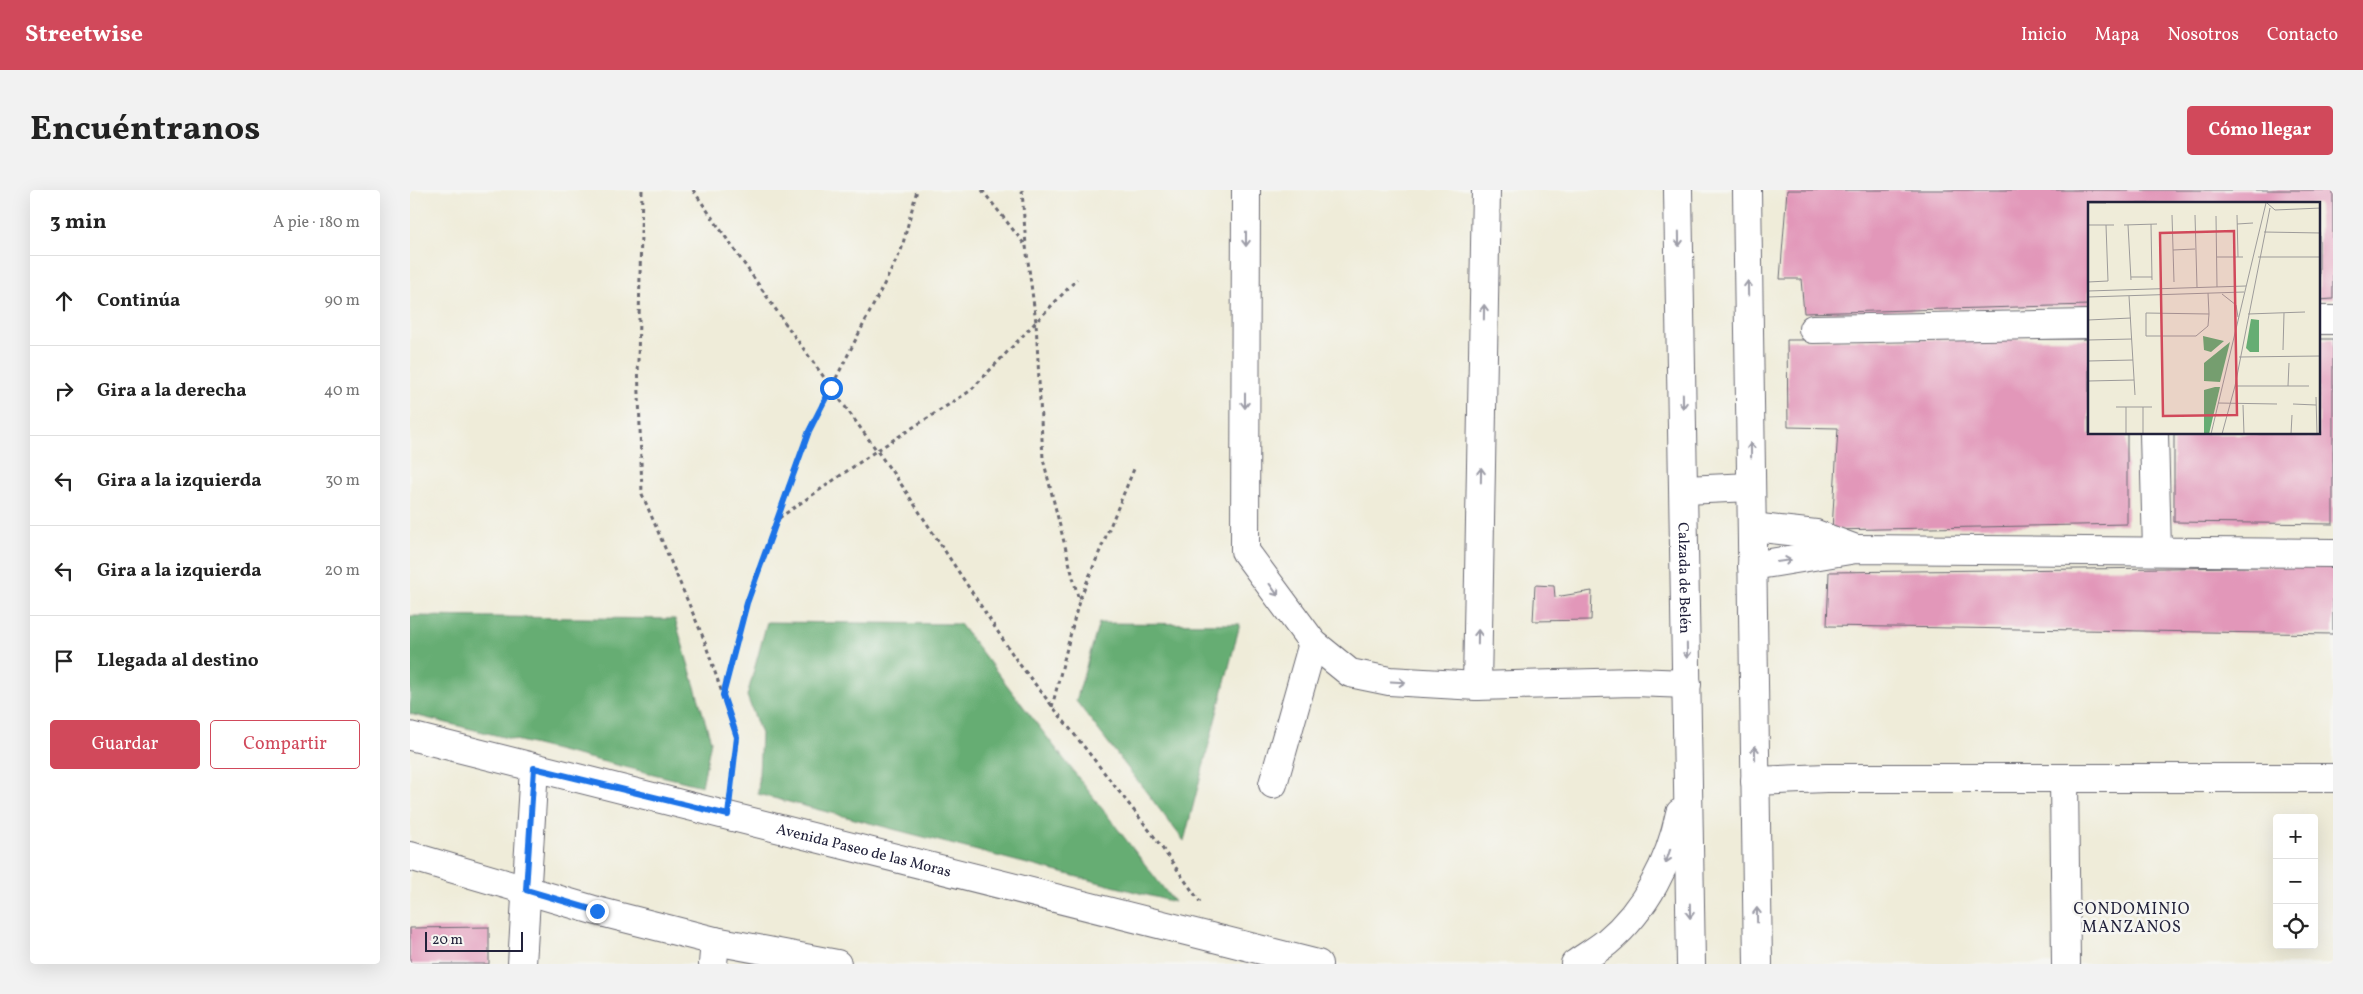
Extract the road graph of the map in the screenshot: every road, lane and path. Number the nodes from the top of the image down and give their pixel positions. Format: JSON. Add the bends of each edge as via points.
{"nodes":[{"id":1,"x":642,"y":190,"type":"edge"},
{"id":2,"x":693,"y":190,"type":"edge"},
{"id":3,"x":917,"y":190,"type":"edge"},
{"id":4,"x":982,"y":190,"type":"edge"},
{"id":5,"x":1022,"y":190,"type":"edge"},
{"id":6,"x":1246,"y":190,"type":"edge"},
{"id":7,"x":1486,"y":190,"type":"edge"},
{"id":8,"x":1678,"y":190,"type":"edge"},
{"id":9,"x":1747,"y":190,"type":"edge"},
{"id":10,"x":1026,"y":246,"type":"junction"},
{"id":11,"x":1077,"y":279,"type":"dead end"},
{"id":12,"x":2320,"y":320,"type":"edge"},
{"id":13,"x":2333,"y":320,"type":"edge"},
{"id":14,"x":1036,"y":322,"type":"junction"},
{"id":15,"x":2088,"y":324,"type":"edge"},
{"id":16,"x":1813,"y":329,"type":"dead end"},
{"id":17,"x":831,"y":388,"type":"junction"},
{"id":18,"x":2154,"y":435,"type":"edge"},
{"id":19,"x":876,"y":451,"type":"junction"},
{"id":20,"x":1134,"y":469,"type":"dead end"},
{"id":21,"x":1751,"y":487,"type":"junction"},
{"id":22,"x":1685,"y":490,"type":"junction"},
{"id":23,"x":778,"y":518,"type":"junction"},
{"id":24,"x":1752,"y":527,"type":"junction"},
{"id":25,"x":1856,"y":549,"type":"junction"},
{"id":26,"x":2156,"y":551,"type":"junction"},
{"id":27,"x":2333,"y":553,"type":"edge"},
{"id":28,"x":1752,"y":566,"type":"junction"},
{"id":29,"x":1079,"y":601,"type":"junction"},
{"id":30,"x":1313,"y":643,"type":"junction"},
{"id":31,"x":1687,"y":684,"type":"junction"},
{"id":32,"x":1477,"y":686,"type":"junction"},
{"id":33,"x":723,"y":695,"type":"junction"},
{"id":34,"x":1052,"y":707,"type":"junction"},
{"id":35,"x":410,"y":736,"type":"edge"},
{"id":36,"x":534,"y":768,"type":"junction"},
{"id":37,"x":1688,"y":775,"type":"junction"},
{"id":38,"x":2064,"y":778,"type":"junction"},
{"id":39,"x":2333,"y":778,"type":"edge"},
{"id":40,"x":1755,"y":780,"type":"junction"},
{"id":41,"x":1273,"y":784,"type":"dead end"},
{"id":42,"x":728,"y":815,"type":"junction"},
{"id":43,"x":410,"y":856,"type":"edge"},
{"id":44,"x":526,"y":890,"type":"junction"},
{"id":45,"x":1228,"y":941,"type":"junction"},
{"id":46,"x":714,"y":953,"type":"edge"},
{"id":47,"x":1760,"y":960,"type":"edge"},
{"id":48,"x":522,"y":964,"type":"edge"},
{"id":49,"x":837,"y":964,"type":"edge"},
{"id":50,"x":1318,"y":964,"type":"edge"},
{"id":51,"x":1575,"y":964,"type":"edge"},
{"id":52,"x":1691,"y":964,"type":"edge"},
{"id":53,"x":2066,"y":964,"type":"edge"}],
"edges":[{"from":1,"to":33,"type":"path","via":[[638,361],[642,494],[703,637]]},
{"from":2,"to":17,"type":"path"},
{"from":3,"to":17,"type":"path","via":[[901,251]]},
{"from":4,"to":10,"type":"path"},
{"from":5,"to":10,"type":"path"},
{"from":6,"to":30,"type":"street","one_way":true,"via":[[1245,551]]},
{"from":32,"to":7,"type":"street","one_way":true},
{"from":8,"to":22,"type":"street","name":"Calzada de Belén","one_way":true},
{"from":21,"to":9,"type":"street","one_way":true},
{"from":10,"to":14,"type":"path"},
{"from":11,"to":14,"type":"path"},
{"from":12,"to":13,"type":"street"},
{"from":14,"to":19,"type":"path","via":[[970,391]]},
{"from":14,"to":29,"type":"path","via":[[1043,458]]},
{"from":15,"to":16,"type":"street"},
{"from":17,"to":19,"type":"path"},
{"from":17,"to":23,"type":"path","via":[[809,431]]},
{"from":18,"to":26,"type":"street"},
{"from":19,"to":23,"type":"path"},
{"from":19,"to":34,"type":"path","via":[[1017,661]]},
{"from":20,"to":29,"type":"path"},
{"from":21,"to":22,"type":"street"},
{"from":21,"to":24,"type":"street"},
{"from":22,"to":31,"type":"street","name":"Calzada de Belén","one_way":true},
{"from":23,"to":33,"type":"path","via":[[747,603]]},
{"from":24,"to":25,"type":"street","via":[[1816,534]]},
{"from":24,"to":28,"type":"street"},
{"from":25,"to":26,"type":"street"},
{"from":28,"to":25,"type":"street","one_way":true},
{"from":26,"to":27,"type":"street"},
{"from":40,"to":28,"type":"street","one_way":true},
{"from":29,"to":34,"type":"path"},
{"from":30,"to":32,"type":"street","one_way":true,"via":[[1350,674],[1389,681]]},
{"from":30,"to":41,"type":"street"},
{"from":31,"to":32,"type":"street","via":[[1634,682]]},
{"from":31,"to":37,"type":"street","name":"Calzada de Belén"},
{"from":33,"to":42,"type":"path","via":[[737,737]]},
{"from":34,"to":45,"type":"path","via":[[1153,836]]},
{"from":35,"to":36,"type":"street","name":"Avenida Paseo de las Moras"},
{"from":36,"to":42,"type":"street","name":"Avenida Paseo de las Moras"},
{"from":36,"to":44,"type":"street"},
{"from":37,"to":51,"type":"street","one_way":true,"via":[[1664,868],[1640,906],[1607,942]]},
{"from":37,"to":52,"type":"street","name":"Calzada de Belén","one_way":true},
{"from":38,"to":39,"type":"street"},
{"from":38,"to":40,"type":"street"},
{"from":38,"to":53,"type":"street"},
{"from":47,"to":40,"type":"street","one_way":true},
{"from":42,"to":45,"type":"street","name":"Avenida Paseo de las Moras"},
{"from":43,"to":44,"type":"street"},
{"from":44,"to":46,"type":"street"},
{"from":44,"to":48,"type":"street"},
{"from":45,"to":50,"type":"street","name":"Avenida Paseo de las Moras"},
{"from":46,"to":49,"type":"street"}]}
